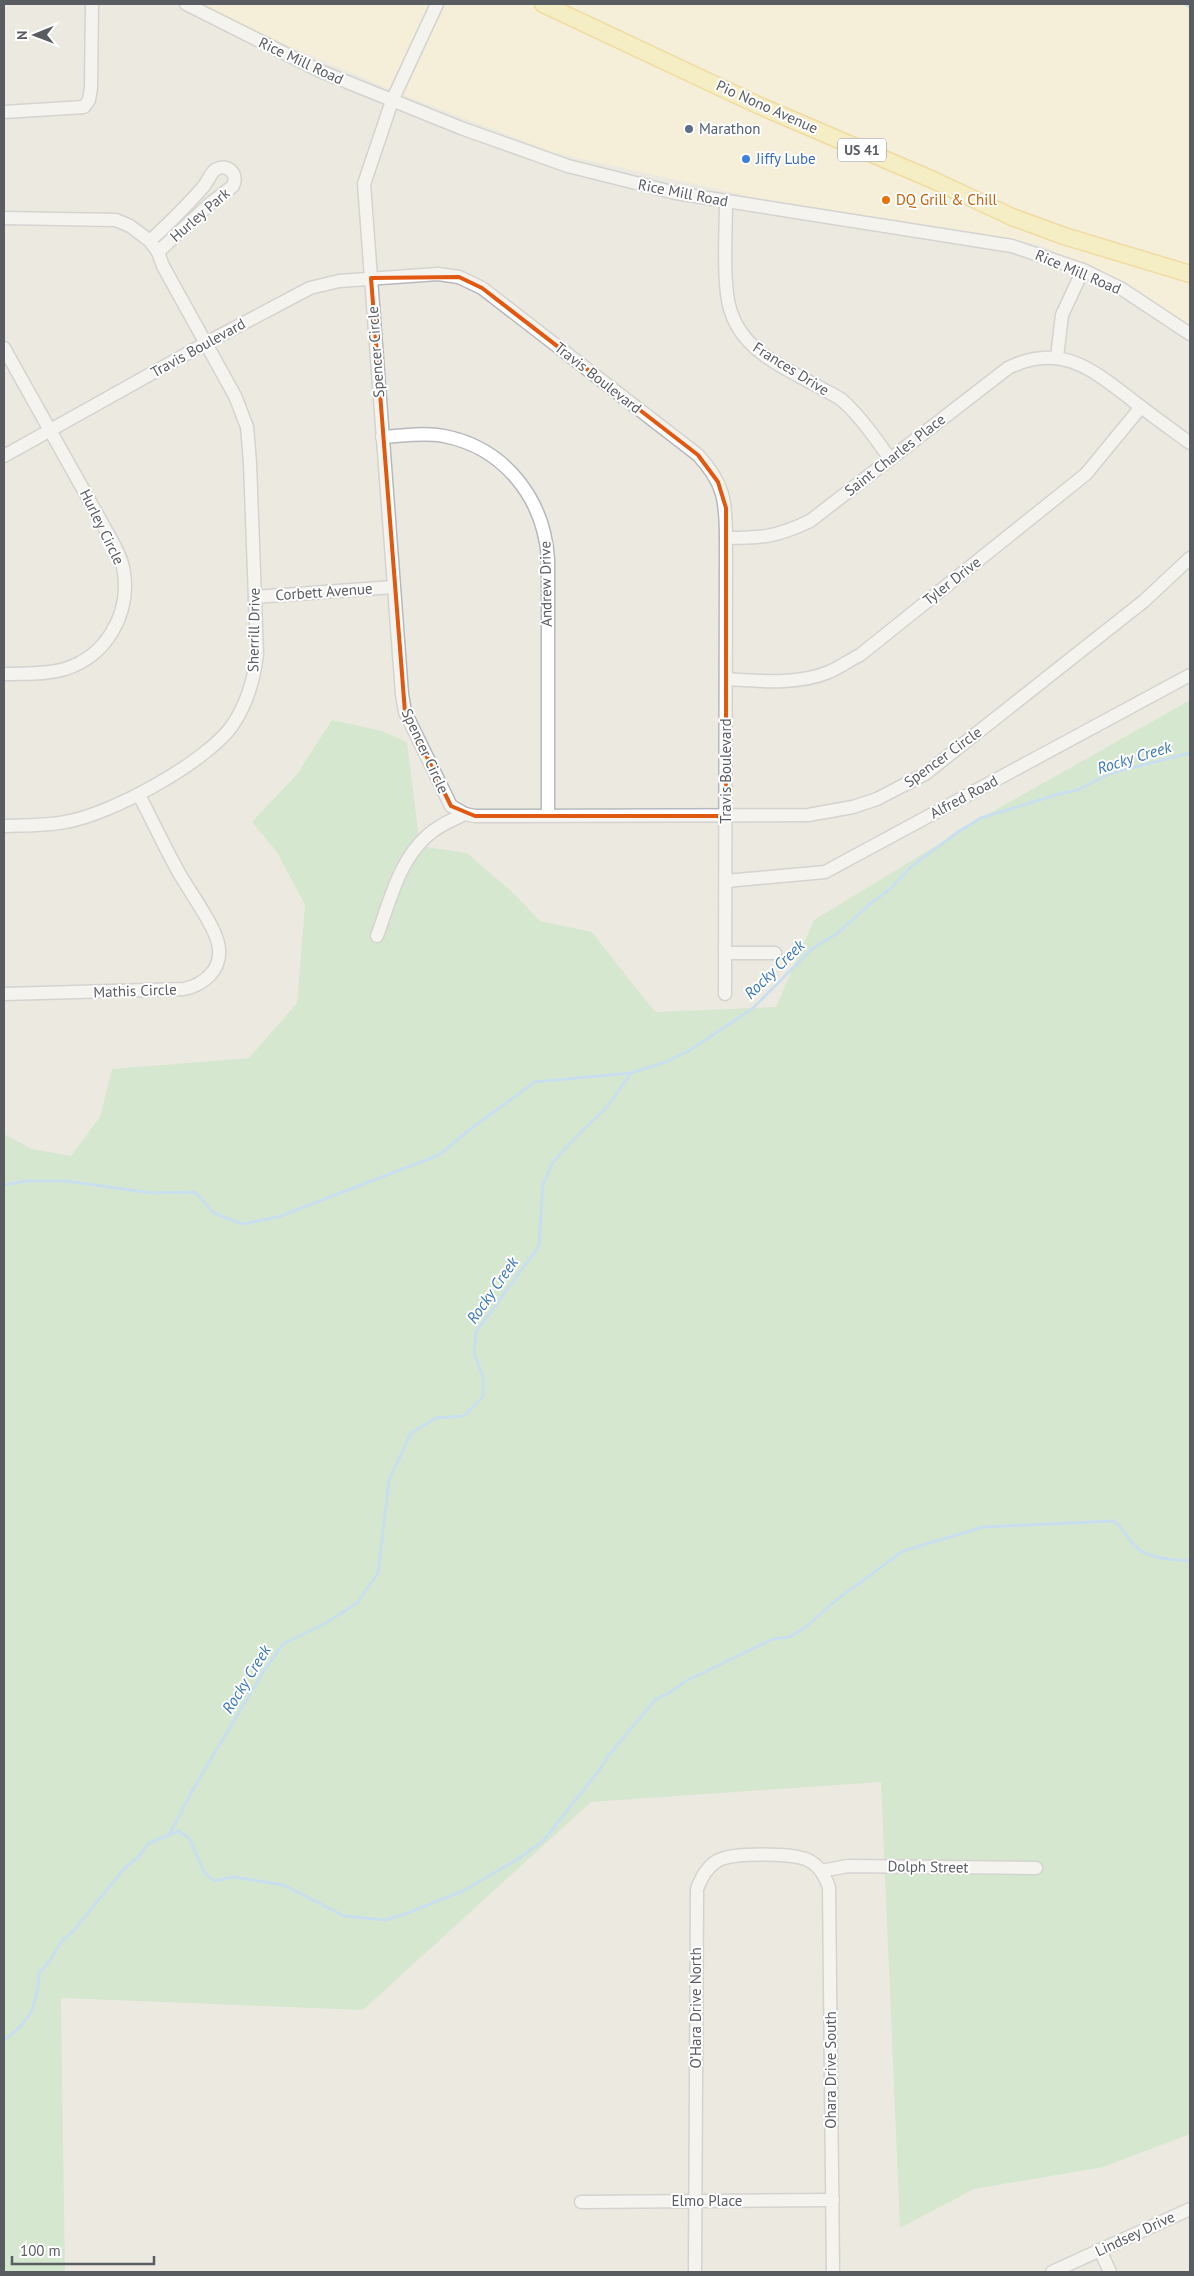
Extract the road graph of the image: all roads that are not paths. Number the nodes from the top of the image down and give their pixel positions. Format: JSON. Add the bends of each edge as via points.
{"nodes":[{"id":1,"x":92,"y":4,"type":"edge"},
{"id":2,"x":186,"y":4,"type":"edge"},
{"id":3,"x":437,"y":4,"type":"edge"},
{"id":4,"x":543,"y":4,"type":"edge"},
{"id":5,"x":392,"y":101,"type":"junction"},
{"id":6,"x":4,"y":112,"type":"edge"},
{"id":7,"x":726,"y":202,"type":"junction"},
{"id":8,"x":4,"y":218,"type":"edge"},
{"id":9,"x":150,"y":241,"type":"junction"},
{"id":10,"x":158,"y":252,"type":"junction"},
{"id":11,"x":1083,"y":270,"type":"junction"},
{"id":12,"x":1190,"y":274,"type":"edge"},
{"id":13,"x":371,"y":278,"type":"junction"},
{"id":14,"x":1190,"y":334,"type":"edge"},
{"id":15,"x":206,"y":343,"type":"junction"},
{"id":16,"x":4,"y":348,"type":"edge"},
{"id":17,"x":1057,"y":357,"type":"junction"},
{"id":18,"x":1142,"y":407,"type":"junction"},
{"id":19,"x":50,"y":430,"type":"junction"},
{"id":20,"x":382,"y":437,"type":"junction"},
{"id":21,"x":1190,"y":443,"type":"edge"},
{"id":22,"x":4,"y":456,"type":"edge"},
{"id":23,"x":890,"y":459,"type":"junction"},
{"id":24,"x":726,"y":538,"type":"junction"},
{"id":25,"x":1190,"y":558,"type":"edge"},
{"id":26,"x":393,"y":587,"type":"junction"},
{"id":27,"x":255,"y":597,"type":"junction"},
{"id":28,"x":4,"y":674,"type":"edge"},
{"id":29,"x":1190,"y":675,"type":"edge"},
{"id":30,"x":726,"y":680,"type":"junction"},
{"id":31,"x":139,"y":795,"type":"junction"},
{"id":32,"x":465,"y":814,"type":"junction"},
{"id":33,"x":548,"y":815,"type":"junction"},
{"id":34,"x":726,"y":816,"type":"junction"},
{"id":35,"x":4,"y":826,"type":"edge"},
{"id":36,"x":726,"y":881,"type":"junction"},
{"id":37,"x":377,"y":936,"type":"dead end"},
{"id":38,"x":725,"y":953,"type":"junction"},
{"id":39,"x":775,"y":954,"type":"dead end"},
{"id":40,"x":4,"y":994,"type":"edge"},
{"id":41,"x":725,"y":994,"type":"dead end"},
{"id":42,"x":1036,"y":1868,"type":"dead end"},
{"id":43,"x":821,"y":1870,"type":"junction"},
{"id":44,"x":833,"y":2200,"type":"junction"},
{"id":45,"x":695,"y":2201,"type":"junction"},
{"id":46,"x":581,"y":2202,"type":"dead end"},
{"id":47,"x":1190,"y":2208,"type":"edge"},
{"id":48,"x":1100,"y":2250,"type":"junction"},
{"id":49,"x":695,"y":2272,"type":"edge"},
{"id":50,"x":833,"y":2272,"type":"edge"},
{"id":51,"x":1052,"y":2272,"type":"edge"},
{"id":52,"x":1110,"y":2272,"type":"edge"}],
"edges":[{"from":1,"to":6,"type":"street","via":[[91,88],[84,107]]},
{"from":2,"to":5,"type":"street","name":"Rice Mill Road","via":[[292,58]]},
{"from":3,"to":5,"type":"street","name":"Spencer Circle"},
{"from":4,"to":12,"type":"main road","name":"Pio Nono Avenue","number":"US 41","via":[[760,106],[1012,217]]},
{"from":5,"to":7,"type":"street","name":"Rice Mill Road","via":[[568,166],[657,189]]},
{"from":5,"to":13,"type":"street","name":"Spencer Circle","via":[[364,184]]},
{"from":7,"to":11,"type":"street","name":"Rice Mill Road","via":[[1012,246]]},
{"from":7,"to":23,"type":"street","name":"Frances Drive","via":[[727,289],[730,310],[741,334],[770,360],[840,399]]},
{"from":8,"to":9,"type":"street","via":[[116,220]]},
{"from":9,"to":10,"type":"street"},
{"from":9,"to":10,"type":"street","name":"Hurley Park","via":[[205,185],[213,171],[223,168],[233,172],[234,186]]},
{"from":10,"to":15,"type":"street","via":[[162,266]]},
{"from":11,"to":14,"type":"street","name":"Rice Mill Road","via":[[1122,290]]},
{"from":11,"to":17,"type":"street","via":[[1062,315]]},
{"from":13,"to":15,"type":"street","name":"Travis Boulevard","via":[[339,281],[301,291]]},
{"from":13,"to":20,"type":"street","name":"Spencer Circle"},
{"from":13,"to":24,"type":"street","name":"Travis Boulevard","via":[[449,275],[482,288],[698,456],[713,472],[724,494]]},
{"from":15,"to":19,"type":"street","name":"Travis Boulevard"},
{"from":15,"to":27,"type":"street","name":"Sherrill Drive","via":[[235,396],[247,427]]},
{"from":16,"to":19,"type":"street","name":"Hurley Circle"},
{"from":17,"to":18,"type":"street","name":"Saint Charles Place","via":[[1091,369]]},
{"from":17,"to":23,"type":"street","name":"Saint Charles Place","via":[[1038,357],[1008,368]]},
{"from":18,"to":21,"type":"street","name":"Saint Charles Place"},
{"from":18,"to":30,"type":"street","name":"Tyler Drive","via":[[1086,474],[860,655],[808,678]]},
{"from":19,"to":22,"type":"street","name":"Travis Boulevard"},
{"from":19,"to":28,"type":"street","name":"Hurley Circle","via":[[112,540],[124,572],[124,598],[112,633],[86,659],[56,671]]},
{"from":20,"to":26,"type":"street","name":"Spencer Circle"},
{"from":20,"to":33,"type":"street","name":"Andrew Drive","via":[[444,436],[479,448],[507,468],[527,490],[536,506],[545,533],[548,559]]},
{"from":23,"to":24,"type":"street","name":"Saint Charles Place","via":[[810,521],[790,531],[764,538]]},
{"from":24,"to":30,"type":"street","name":"Travis Boulevard"},
{"from":25,"to":34,"type":"street","name":"Spencer Circle","via":[[1144,601],[1061,667],[925,774],[896,791],[829,813]]},
{"from":26,"to":27,"type":"street","name":"Corbett Avenue"},
{"from":26,"to":32,"type":"street","name":"Spencer Circle","via":[[405,712],[448,801]]},
{"from":27,"to":31,"type":"street","name":"Sherrill Drive","via":[[255,671],[242,709],[213,746]]},
{"from":29,"to":36,"type":"street","name":"Alfred Road","via":[[825,872]]},
{"from":30,"to":34,"type":"street","name":"Travis Boulevard"},
{"from":31,"to":35,"type":"street","name":"Sherrill Drive","via":[[70,821]]},
{"from":31,"to":40,"type":"street","name":"Mathis Circle","via":[[216,940],[219,955],[213,971],[196,986],[184,989]]},
{"from":32,"to":33,"type":"street","name":"Spencer Circle"},
{"from":32,"to":37,"type":"street","via":[[429,834],[410,854]]},
{"from":33,"to":34,"type":"street","name":"Spencer Circle"},
{"from":34,"to":36,"type":"street","name":"Travis Boulevard"},
{"from":36,"to":38,"type":"street","name":"Travis Boulevard"},
{"from":38,"to":39,"type":"street"},
{"from":38,"to":41,"type":"street","name":"Travis Boulevard"},
{"from":42,"to":43,"type":"street","name":"Dolph Street","via":[[848,1866]]},
{"from":43,"to":44,"type":"street","name":"Ohara Drive South","via":[[830,1896]]},
{"from":43,"to":45,"type":"street","name":"O’Hara Drive North","via":[[799,1857],[733,1856],[716,1861],[700,1879],[696,1899]]},
{"from":44,"to":45,"type":"street","name":"Elmo Place"},
{"from":44,"to":50,"type":"street","name":"Ohara Drive South"},
{"from":45,"to":46,"type":"street","name":"Elmo Place"},
{"from":45,"to":49,"type":"street","name":"O’Hara Drive North"},
{"from":47,"to":48,"type":"street","name":"Lindsey Drive"},
{"from":48,"to":51,"type":"street","name":"Lindsey Drive"},
{"from":48,"to":52,"type":"street"}]}
